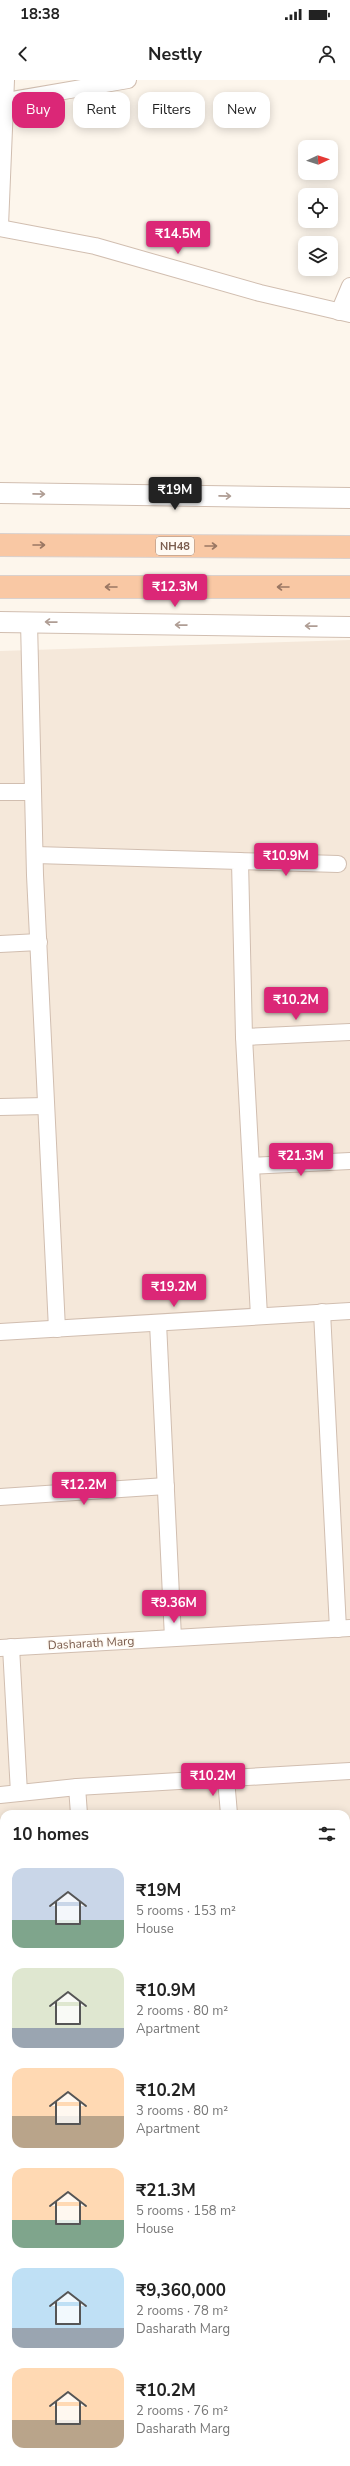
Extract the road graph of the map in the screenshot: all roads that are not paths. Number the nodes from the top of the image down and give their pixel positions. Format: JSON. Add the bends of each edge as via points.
{"nodes":[{"id":1,"x":6,"y":80,"type":"edge"},
{"id":2,"x":128,"y":80,"type":"edge"},
{"id":3,"x":3,"y":102,"type":"edge"},
{"id":4,"x":0,"y":227,"type":"edge"},
{"id":5,"x":350,"y":286,"type":"edge"},
{"id":6,"x":345,"y":313,"type":"edge"},
{"id":7,"x":0,"y":493,"type":"edge"},
{"id":8,"x":350,"y":498,"type":"edge"},
{"id":9,"x":0,"y":545,"type":"edge"},
{"id":10,"x":350,"y":547,"type":"edge"},
{"id":11,"x":0,"y":587,"type":"edge"},
{"id":12,"x":350,"y":587,"type":"edge"},
{"id":13,"x":0,"y":622,"type":"edge"},
{"id":14,"x":29,"y":622,"type":"junction"},
{"id":15,"x":350,"y":627,"type":"edge"},
{"id":16,"x":0,"y":792,"type":"edge"},
{"id":17,"x":33,"y":792,"type":"junction"},
{"id":18,"x":35,"y":855,"type":"junction"},
{"id":19,"x":235,"y":861,"type":"junction"},
{"id":20,"x":338,"y":864,"type":"dead end"},
{"id":21,"x":39,"y":942,"type":"junction"},
{"id":22,"x":0,"y":944,"type":"edge"},
{"id":23,"x":350,"y":1032,"type":"edge"},
{"id":24,"x":244,"y":1037,"type":"junction"},
{"id":25,"x":46,"y":1106,"type":"junction"},
{"id":26,"x":0,"y":1107,"type":"edge"},
{"id":27,"x":350,"y":1161,"type":"edge"},
{"id":28,"x":251,"y":1166,"type":"junction"},
{"id":29,"x":350,"y":1311,"type":"edge"},
{"id":30,"x":322,"y":1312,"type":"junction"},
{"id":31,"x":258,"y":1316,"type":"junction"},
{"id":32,"x":158,"y":1323,"type":"junction"},
{"id":33,"x":57,"y":1329,"type":"junction"},
{"id":34,"x":0,"y":1332,"type":"edge"},
{"id":35,"x":166,"y":1486,"type":"junction"},
{"id":36,"x":0,"y":1497,"type":"edge"},
{"id":37,"x":344,"y":1629,"type":"edge"},
{"id":38,"x":173,"y":1638,"type":"junction"},
{"id":39,"x":6,"y":1648,"type":"edge"},
{"id":40,"x":350,"y":1771,"type":"edge"},
{"id":41,"x":226,"y":1779,"type":"junction"},
{"id":42,"x":76,"y":1787,"type":"junction"},
{"id":43,"x":19,"y":1793,"type":"junction"},
{"id":44,"x":0,"y":1795,"type":"edge"},
{"id":45,"x":79,"y":1810,"type":"edge"},
{"id":46,"x":228,"y":1810,"type":"edge"}],
"edges":[{"from":1,"to":3,"type":"street"},
{"from":2,"to":3,"type":"street"},
{"from":3,"to":4,"type":"street"},
{"from":4,"to":6,"type":"street","via":[[95,246],[260,293]]},
{"from":5,"to":6,"type":"street"},
{"from":7,"to":8,"type":"street","one_way":true},
{"from":9,"to":10,"type":"highway","number":"NH48","one_way":true},
{"from":12,"to":11,"type":"highway","one_way":true},
{"from":13,"to":14,"type":"street"},
{"from":15,"to":14,"type":"street","one_way":true},
{"from":14,"to":17,"type":"street"},
{"from":16,"to":17,"type":"street"},
{"from":17,"to":18,"type":"street"},
{"from":18,"to":19,"type":"street"},
{"from":18,"to":21,"type":"street"},
{"from":19,"to":20,"type":"street"},
{"from":19,"to":24,"type":"street","via":[[240,861]]},
{"from":21,"to":22,"type":"street"},
{"from":21,"to":25,"type":"street"},
{"from":23,"to":24,"type":"street"},
{"from":24,"to":28,"type":"street"},
{"from":25,"to":26,"type":"street"},
{"from":25,"to":33,"type":"street"},
{"from":27,"to":28,"type":"street"},
{"from":28,"to":31,"type":"street"},
{"from":29,"to":30,"type":"street"},
{"from":30,"to":31,"type":"street"},
{"from":30,"to":37,"type":"street"},
{"from":31,"to":32,"type":"street"},
{"from":32,"to":33,"type":"street"},
{"from":32,"to":35,"type":"street"},
{"from":33,"to":34,"type":"street"},
{"from":35,"to":36,"type":"street"},
{"from":35,"to":38,"type":"street"},
{"from":37,"to":38,"type":"street","name":"Dasharath Marg"},
{"from":38,"to":39,"type":"street","name":"Dasharath Marg"},
{"from":39,"to":43,"type":"street"},
{"from":40,"to":41,"type":"street"},
{"from":41,"to":42,"type":"street"},
{"from":41,"to":46,"type":"street"},
{"from":42,"to":43,"type":"street"},
{"from":42,"to":45,"type":"street"},
{"from":43,"to":44,"type":"street"}]}
